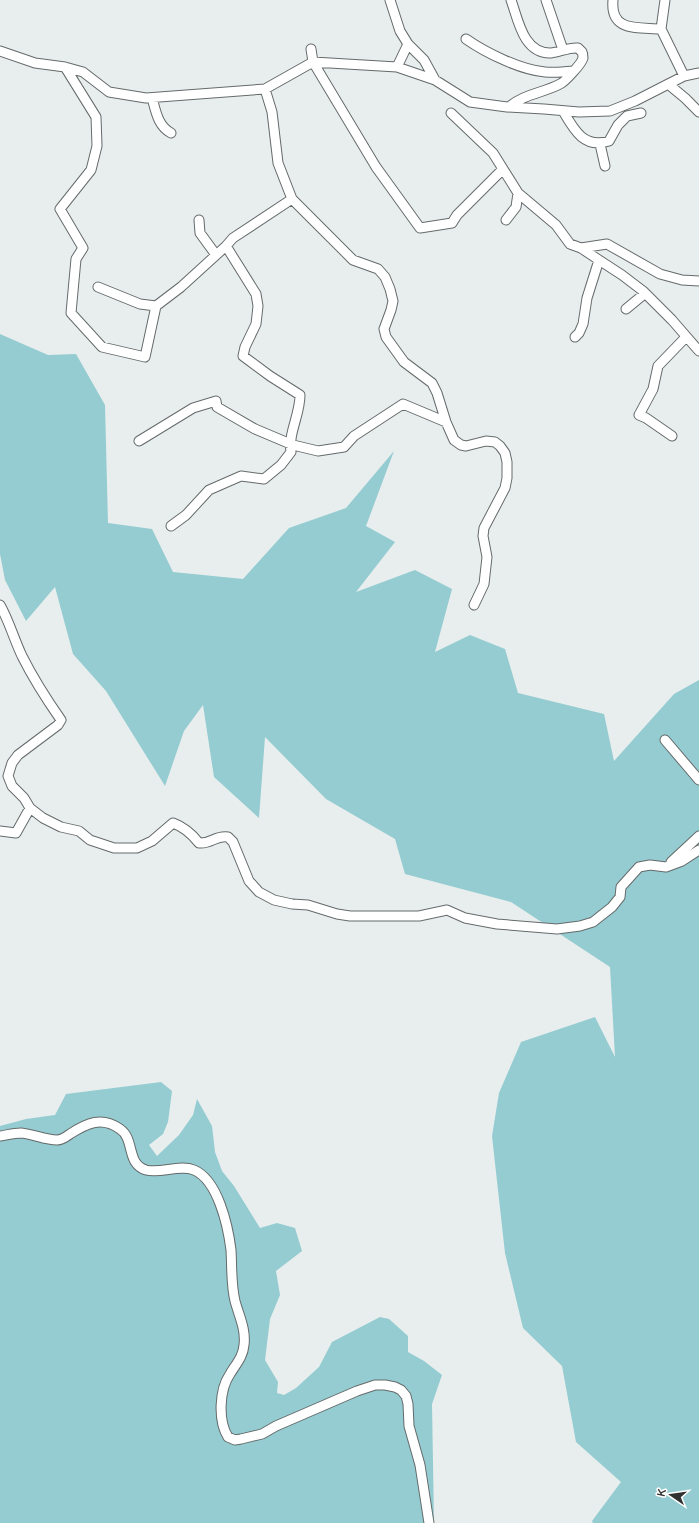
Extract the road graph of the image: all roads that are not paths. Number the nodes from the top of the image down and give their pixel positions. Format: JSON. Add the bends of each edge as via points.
{"nodes":[{"id":1,"x":390,"y":0,"type":"edge"},
{"id":2,"x":511,"y":0,"type":"edge"},
{"id":3,"x":546,"y":0,"type":"edge"},
{"id":4,"x":613,"y":0,"type":"edge"},
{"id":5,"x":665,"y":0,"type":"edge"},
{"id":6,"x":660,"y":29,"type":"junction"},
{"id":7,"x":466,"y":39,"type":"dead end"},
{"id":8,"x":408,"y":44,"type":"junction"},
{"id":9,"x":311,"y":49,"type":"dead end"},
{"id":10,"x":563,"y":50,"type":"junction"},
{"id":11,"x":0,"y":51,"type":"edge"},
{"id":12,"x":313,"y":62,"type":"junction"},
{"id":13,"x":65,"y":67,"type":"junction"},
{"id":14,"x":397,"y":67,"type":"junction"},
{"id":15,"x":573,"y":71,"type":"junction"},
{"id":16,"x":699,"y":73,"type":"edge"},
{"id":17,"x":684,"y":76,"type":"junction"},
{"id":18,"x":435,"y":80,"type":"junction"},
{"id":19,"x":668,"y":84,"type":"junction"},
{"id":20,"x":265,"y":89,"type":"junction"},
{"id":21,"x":152,"y":98,"type":"junction"},
{"id":22,"x":509,"y":108,"type":"junction"},
{"id":23,"x":563,"y":111,"type":"junction"},
{"id":24,"x":699,"y":112,"type":"edge"},
{"id":25,"x":451,"y":113,"type":"dead end"},
{"id":26,"x":641,"y":113,"type":"dead end"},
{"id":27,"x":171,"y":133,"type":"dead end"},
{"id":28,"x":600,"y":144,"type":"junction"},
{"id":29,"x":605,"y":166,"type":"dead end"},
{"id":30,"x":502,"y":170,"type":"junction"},
{"id":31,"x":518,"y":193,"type":"junction"},
{"id":32,"x":292,"y":199,"type":"junction"},
{"id":33,"x":199,"y":220,"type":"dead end"},
{"id":34,"x":506,"y":220,"type":"dead end"},
{"id":35,"x":226,"y":246,"type":"junction"},
{"id":36,"x":581,"y":248,"type":"junction"},
{"id":37,"x":216,"y":255,"type":"junction"},
{"id":38,"x":598,"y":260,"type":"junction"},
{"id":39,"x":699,"y":281,"type":"edge"},
{"id":40,"x":98,"y":287,"type":"dead end"},
{"id":41,"x":643,"y":292,"type":"junction"},
{"id":42,"x":156,"y":306,"type":"junction"},
{"id":43,"x":626,"y":309,"type":"dead end"},
{"id":44,"x":575,"y":337,"type":"dead end"},
{"id":45,"x":686,"y":337,"type":"junction"},
{"id":46,"x":699,"y":352,"type":"edge"},
{"id":47,"x":446,"y":422,"type":"junction"},
{"id":48,"x":672,"y":436,"type":"dead end"},
{"id":49,"x":139,"y":441,"type":"dead end"},
{"id":50,"x":289,"y":443,"type":"junction"},
{"id":51,"x":171,"y":526,"type":"dead end"},
{"id":52,"x":0,"y":605,"type":"edge"},
{"id":53,"x":474,"y":605,"type":"dead end"},
{"id":54,"x":665,"y":740,"type":"dead end"},
{"id":55,"x":699,"y":780,"type":"edge"},
{"id":56,"x":30,"y":808,"type":"junction"},
{"id":57,"x":0,"y":831,"type":"edge"},
{"id":58,"x":699,"y":836,"type":"edge"},
{"id":59,"x":699,"y":850,"type":"edge"},
{"id":60,"x":666,"y":867,"type":"junction"},
{"id":61,"x":0,"y":1136,"type":"edge"},
{"id":62,"x":429,"y":1523,"type":"edge"}],
"edges":[{"from":1,"to":8,"type":"street","via":[[400,31]]},
{"from":2,"to":10,"type":"street","via":[[528,43],[548,53]]},
{"from":3,"to":10,"type":"street"},
{"from":4,"to":6,"type":"street","via":[[613,14],[621,24]]},
{"from":5,"to":6,"type":"street"},
{"from":6,"to":17,"type":"street"},
{"from":7,"to":15,"type":"street","via":[[489,53],[533,70]]},
{"from":8,"to":14,"type":"street"},
{"from":8,"to":18,"type":"street","via":[[424,60]]},
{"from":9,"to":12,"type":"street"},
{"from":10,"to":15,"type":"street","via":[[575,48],[582,52],[582,59]]},
{"from":11,"to":13,"type":"street","via":[[35,63]]},
{"from":12,"to":14,"type":"street"},
{"from":12,"to":20,"type":"street"},
{"from":12,"to":30,"type":"street","via":[[376,167],[420,228],[452,223]]},
{"from":13,"to":21,"type":"street","via":[[83,72],[109,92]]},
{"from":13,"to":42,"type":"street","via":[[96,117],[97,146],[91,170],[60,209],[83,248],[76,259],[71,313],[102,347],[145,357]]},
{"from":14,"to":18,"type":"street"},
{"from":15,"to":22,"type":"street","via":[[562,84],[527,95]]},
{"from":16,"to":17,"type":"street"},
{"from":17,"to":19,"type":"street"},
{"from":18,"to":22,"type":"street","via":[[470,102]]},
{"from":19,"to":23,"type":"street","via":[[610,111]]},
{"from":19,"to":24,"type":"street"},
{"from":20,"to":21,"type":"street"},
{"from":20,"to":32,"type":"street","via":[[272,112],[278,163]]},
{"from":21,"to":27,"type":"street","via":[[163,128]]},
{"from":22,"to":23,"type":"street"},
{"from":23,"to":28,"type":"street","via":[[573,129],[584,140]]},
{"from":25,"to":30,"type":"street","via":[[493,153]]},
{"from":26,"to":28,"type":"street","via":[[627,116],[618,125],[609,141]]},
{"from":28,"to":29,"type":"street"},
{"from":30,"to":31,"type":"street"},
{"from":31,"to":34,"type":"street","via":[[516,207]]},
{"from":31,"to":36,"type":"street","via":[[556,225],[570,244]]},
{"from":32,"to":35,"type":"street"},
{"from":32,"to":47,"type":"street","via":[[353,260],[378,269],[385,277],[393,301],[384,329],[386,337],[404,362],[432,383],[438,393]]},
{"from":33,"to":37,"type":"street","via":[[200,233]]},
{"from":35,"to":37,"type":"street"},
{"from":35,"to":50,"type":"street","via":[[256,294],[258,306],[256,324],[243,356],[300,395]]},
{"from":36,"to":38,"type":"street"},
{"from":36,"to":39,"type":"street","via":[[607,244],[660,274],[682,280]]},
{"from":37,"to":42,"type":"street"},
{"from":38,"to":41,"type":"street","via":[[622,274]]},
{"from":38,"to":44,"type":"street","via":[[587,298],[583,324]]},
{"from":40,"to":42,"type":"street","via":[[140,304]]},
{"from":41,"to":43,"type":"street","via":[[643,295]]},
{"from":41,"to":45,"type":"street"},
{"from":45,"to":46,"type":"street"},
{"from":45,"to":48,"type":"street","via":[[658,366],[653,388],[640,416]]},
{"from":47,"to":50,"type":"street","via":[[403,404],[354,436],[344,447],[318,451]]},
{"from":47,"to":53,"type":"street","via":[[454,440],[461,445],[495,442],[505,453],[507,462],[505,488],[484,528],[487,557],[484,584]]},
{"from":49,"to":50,"type":"street","via":[[193,408],[216,401],[217,407],[255,429]]},
{"from":50,"to":51,"type":"street","via":[[291,452],[264,478],[241,476],[209,490],[186,515]]},
{"from":52,"to":56,"type":"street","via":[[22,656],[61,720],[18,755],[12,763],[8,776],[12,786]]},
{"from":54,"to":55,"type":"street"},
{"from":56,"to":57,"type":"street","via":[[16,833]]},
{"from":56,"to":60,"type":"street","via":[[61,827],[79,831],[90,840],[114,848],[137,848],[152,841],[173,823],[179,825],[199,843],[206,843],[221,836],[228,837],[233,842],[249,881],[259,892],[274,900],[308,905],[350,916],[419,916],[447,910],[465,918],[497,924],[557,928],[580,926],[593,922],[612,907],[620,897],[622,887],[639,867]]},
{"from":58,"to":60,"type":"street"},
{"from":59,"to":60,"type":"street"},
{"from":61,"to":62,"type":"street","via":[[21,1133],[56,1140],[63,1139],[85,1125],[102,1122],[121,1129],[140,1168],[193,1170],[203,1176],[211,1185],[224,1217],[235,1300],[245,1331],[242,1356],[229,1375],[222,1399],[222,1423],[228,1437],[235,1440],[262,1434],[375,1385],[401,1390],[408,1404],[409,1426],[420,1465]]}]}
